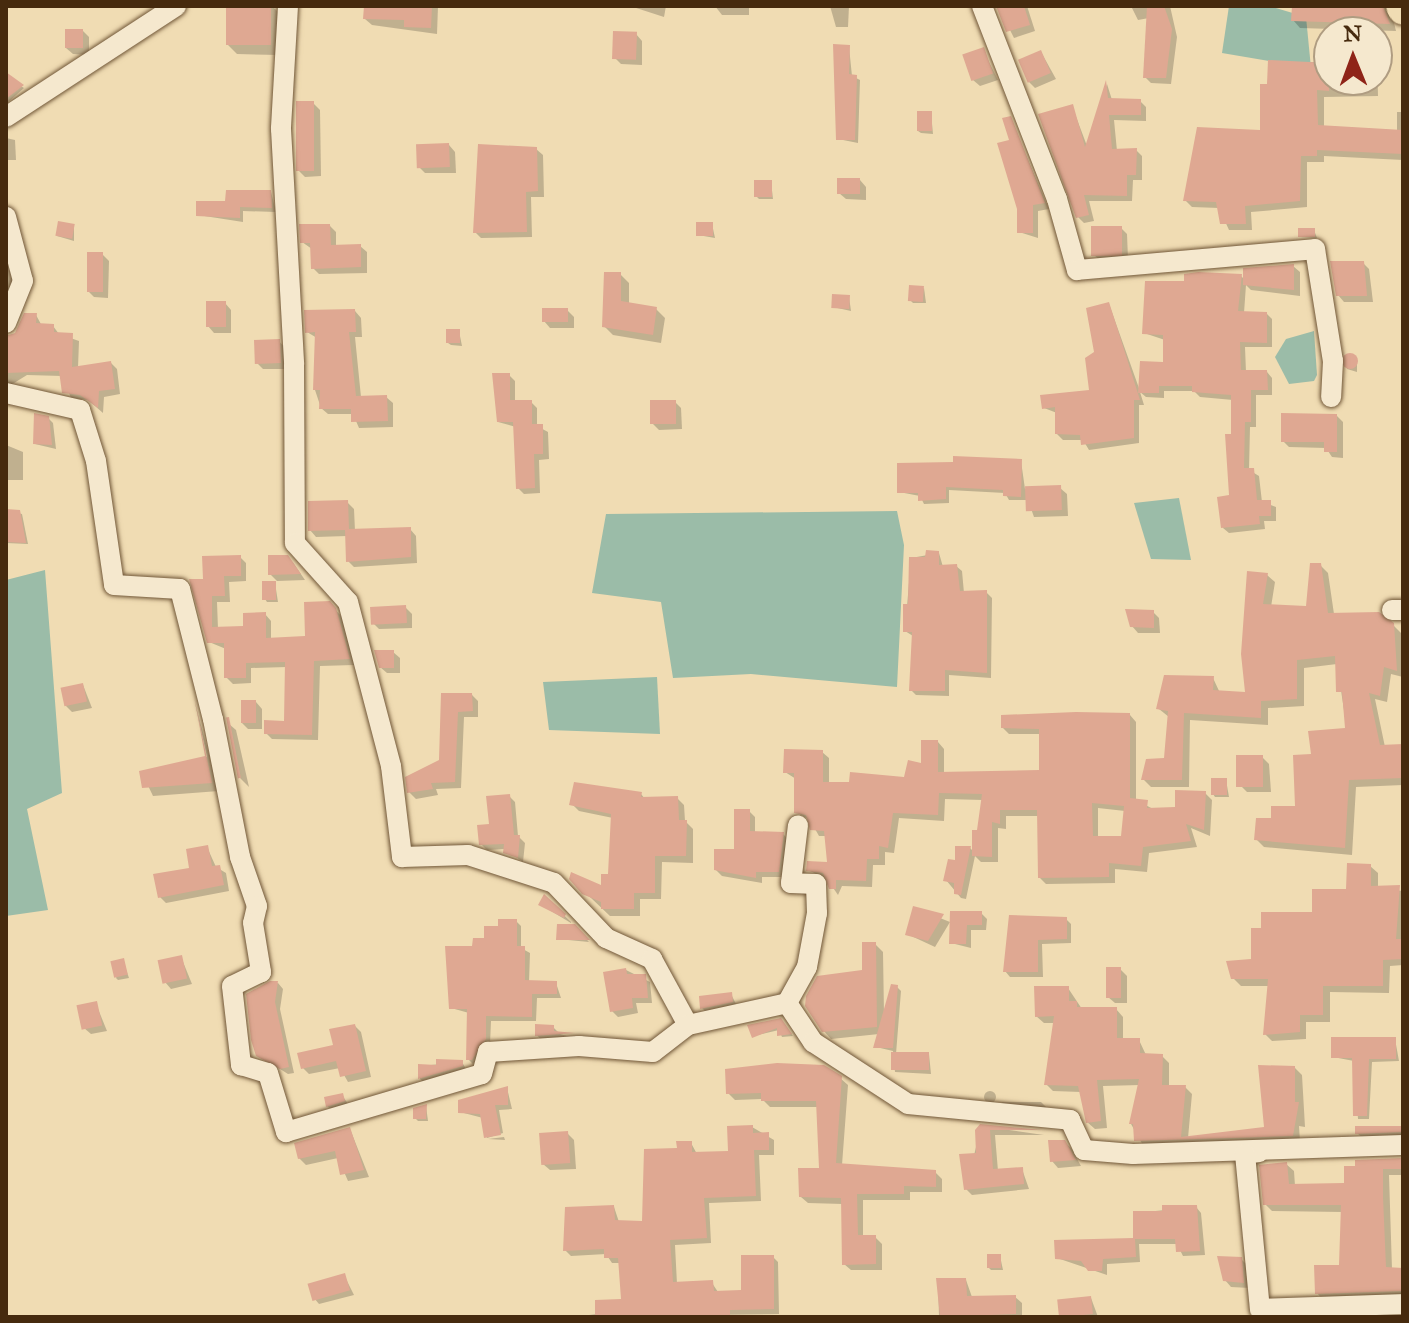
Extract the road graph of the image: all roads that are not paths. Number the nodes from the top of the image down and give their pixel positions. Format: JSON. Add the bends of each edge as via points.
{"nodes":[{"id":1,"x":176,"y":6,"type":"edge"},
{"id":2,"x":288,"y":6,"type":"edge"},
{"id":3,"x":982,"y":6,"type":"edge"},
{"id":4,"x":6,"y":117,"type":"edge"},
{"id":5,"x":6,"y":217,"type":"edge"},
{"id":6,"x":6,"y":323,"type":"edge"},
{"id":7,"x":6,"y":393,"type":"edge"},
{"id":8,"x":1331,"y":397,"type":"dead end"},
{"id":9,"x":798,"y":825,"type":"dead end"},
{"id":10,"x":787,"y":1003,"type":"junction"},
{"id":11,"x":688,"y":1025,"type":"junction"},
{"id":12,"x":1403,"y":1145,"type":"edge"},
{"id":13,"x":1279,"y":1150,"type":"junction"},
{"id":14,"x":1403,"y":1304,"type":"edge"}],
"edges":[{"from":1,"to":4,"type":"street"},
{"from":2,"to":11,"type":"street","via":[[281,129],[294,365],[295,543],[348,602],[388,752],[402,857],[468,855],[554,883],[606,938],[652,959]]},
{"from":3,"to":8,"type":"street","via":[[1057,199],[1077,270],[1315,249],[1333,361]]},
{"from":5,"to":6,"type":"street","via":[[23,281]]},
{"from":7,"to":11,"type":"street","via":[[80,410],[96,461],[114,585],[180,589],[240,857],[257,906],[253,923],[261,972],[232,986],[241,1065],[268,1073],[286,1132],[482,1074],[488,1052],[579,1046],[653,1052]]},
{"from":9,"to":10,"type":"street","via":[[791,883],[816,884],[817,913],[807,967]]},
{"from":10,"to":11,"type":"street"},
{"from":10,"to":13,"type":"street","via":[[813,1042],[908,1104],[1070,1120],[1084,1150]]},
{"from":12,"to":13,"type":"street"},
{"from":13,"to":14,"type":"street","via":[[1245,1154],[1260,1309]]}]}
